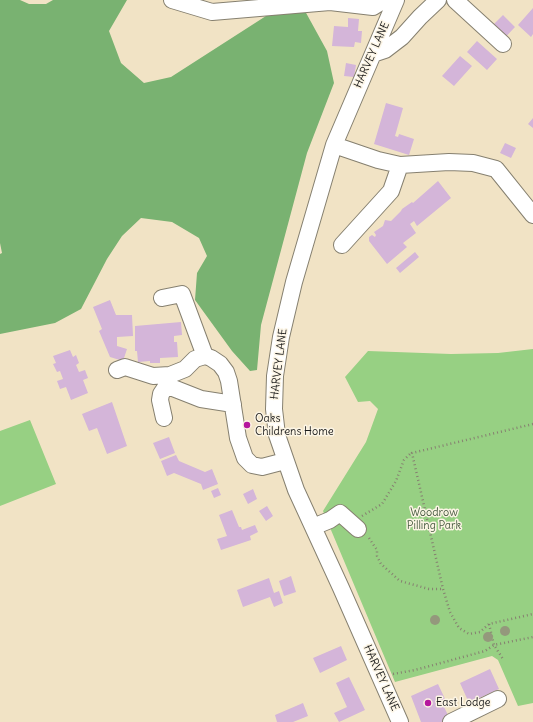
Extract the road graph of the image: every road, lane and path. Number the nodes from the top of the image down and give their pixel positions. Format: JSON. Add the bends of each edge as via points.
{"nodes":[{"id":1,"x":172,"y":0,"type":"edge"},
{"id":2,"x":438,"y":0,"type":"edge"},
{"id":3,"x":455,"y":0,"type":"edge"},
{"id":4,"x":388,"y":1,"type":"edge"},
{"id":5,"x":420,"y":17,"type":"junction"},
{"id":6,"x":389,"y":19,"type":"junction"},
{"id":7,"x":503,"y":44,"type":"dead end"},
{"id":8,"x":373,"y":54,"type":"junction"},
{"id":9,"x":334,"y":145,"type":"junction"},
{"id":10,"x":400,"y":165,"type":"junction"},
{"id":11,"x":533,"y":215,"type":"edge"},
{"id":12,"x":342,"y":245,"type":"dead end"},
{"id":13,"x":162,"y":298,"type":"dead end"},
{"id":14,"x":205,"y":356,"type":"junction"},
{"id":15,"x":116,"y":370,"type":"dead end"},
{"id":16,"x":233,"y":404,"type":"junction"},
{"id":17,"x":164,"y":418,"type":"dead end"},
{"id":18,"x":533,"y":424,"type":"edge"},
{"id":19,"x":412,"y":452,"type":"junction"},
{"id":20,"x":285,"y":461,"type":"junction"},
{"id":21,"x":313,"y":527,"type":"junction"},
{"id":22,"x":358,"y":529,"type":"junction"},
{"id":23,"x":443,"y":589,"type":"junction"},
{"id":24,"x":533,"y":614,"type":"edge"},
{"id":25,"x":489,"y":624,"type":"junction"},
{"id":26,"x":533,"y":637,"type":"edge"},
{"id":27,"x":494,"y":645,"type":"junction"},
{"id":28,"x":503,"y":659,"type":"dead end"},
{"id":29,"x":381,"y":677,"type":"junction"},
{"id":30,"x":498,"y":700,"type":"dead end"},
{"id":31,"x":400,"y":722,"type":"edge"},
{"id":32,"x":451,"y":722,"type":"edge"}],
"edges":[{"from":1,"to":4,"type":"street","via":[[212,12],[330,2],[373,7]]},
{"from":2,"to":5,"type":"street"},
{"from":3,"to":7,"type":"street"},
{"from":4,"to":6,"type":"street","name":"HARVEY LANE"},
{"from":5,"to":6,"type":"street","via":[[403,21]]},
{"from":5,"to":8,"type":"street","via":[[402,37],[385,50]]},
{"from":6,"to":8,"type":"street","name":"HARVEY LANE"},
{"from":8,"to":9,"type":"street","name":"HARVEY LANE"},
{"from":9,"to":10,"type":"street"},
{"from":9,"to":20,"type":"street","name":"HARVEY LANE","via":[[294,282],[281,337],[275,376],[274,409],[277,435]]},
{"from":10,"to":11,"type":"street","via":[[449,162],[473,163],[496,169]]},
{"from":10,"to":12,"type":"street","via":[[391,191]]},
{"from":13,"to":14,"type":"street","via":[[182,294]]},
{"from":14,"to":15,"type":"street","via":[[195,359],[185,369],[170,375],[153,376],[125,367]]},
{"from":14,"to":16,"type":"street","via":[[220,364],[226,372]]},
{"from":16,"to":17,"type":"street","via":[[201,400],[166,388],[160,400]]},
{"from":16,"to":20,"type":"street","via":[[238,438],[245,458],[252,465],[262,467]]},
{"from":18,"to":19,"type":"path"},
{"from":19,"to":22,"type":"path","via":[[404,460],[393,487],[382,504],[363,514]]},
{"from":19,"to":23,"type":"path"},
{"from":20,"to":21,"type":"street","name":"HARVEY LANE"},
{"from":21,"to":22,"type":"street","via":[[340,513]]},
{"from":21,"to":29,"type":"street","name":"HARVEY LANE"},
{"from":22,"to":23,"type":"path","via":[[368,535],[377,550],[381,564],[400,581],[429,589]]},
{"from":23,"to":25,"type":"path","via":[[450,612],[459,628],[469,634],[480,632]]},
{"from":24,"to":25,"type":"path"},
{"from":25,"to":27,"type":"path"},
{"from":26,"to":27,"type":"path"},
{"from":27,"to":28,"type":"path"},
{"from":27,"to":29,"type":"path","via":[[485,651]]},
{"from":29,"to":31,"type":"street","name":"HARVEY LANE"},
{"from":30,"to":32,"type":"street"}]}
